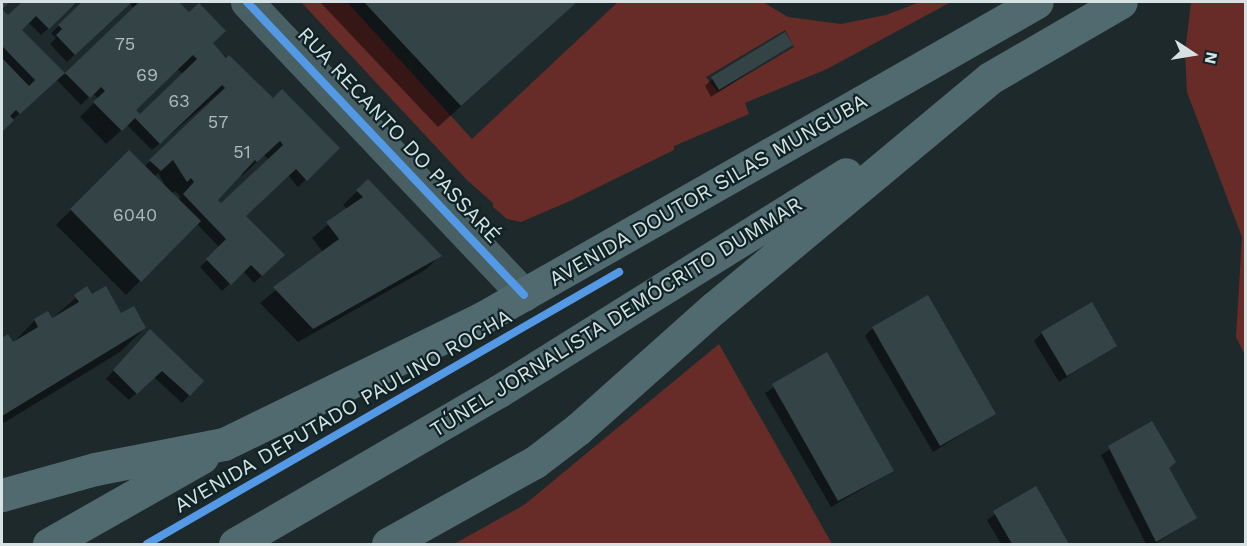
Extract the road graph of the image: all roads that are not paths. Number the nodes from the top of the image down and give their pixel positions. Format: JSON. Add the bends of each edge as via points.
{"nodes":[{"id":1,"x":247,"y":2,"type":"edge"},
{"id":2,"x":1037,"y":2,"type":"edge"},
{"id":3,"x":1121,"y":2,"type":"edge"},
{"id":4,"x":990,"y":78,"type":"junction"},
{"id":5,"x":524,"y":294,"type":"junction"},
{"id":6,"x":224,"y":444,"type":"junction"},
{"id":7,"x":2,"y":495,"type":"edge"},
{"id":8,"x":49,"y":544,"type":"edge"},
{"id":9,"x":235,"y":544,"type":"edge"},
{"id":10,"x":388,"y":544,"type":"edge"}],
"edges":[{"from":1,"to":5,"type":"street","name":"RUA RECANTO DO PASSARÉ"},
{"from":2,"to":5,"type":"main road","name":"AVENIDA DOUTOR SILAS MUNGUBA"},
{"from":3,"to":4,"type":"main road"},
{"from":4,"to":9,"type":"main road","name":"TÚNEL JORNALISTA DEMÓCRITO DUMMAR","via":[[824,189],[500,391]]},
{"from":4,"to":10,"type":"main road","via":[[714,308],[578,429],[535,462]]},
{"from":5,"to":6,"type":"main road","name":"AVENIDA DOUTOR SILAS MUNGUBA"},
{"from":6,"to":7,"type":"main road","name":"AVENIDA DOUTOR SILAS MUNGUBA","via":[[95,469]]},
{"from":6,"to":8,"type":"main road"}]}
